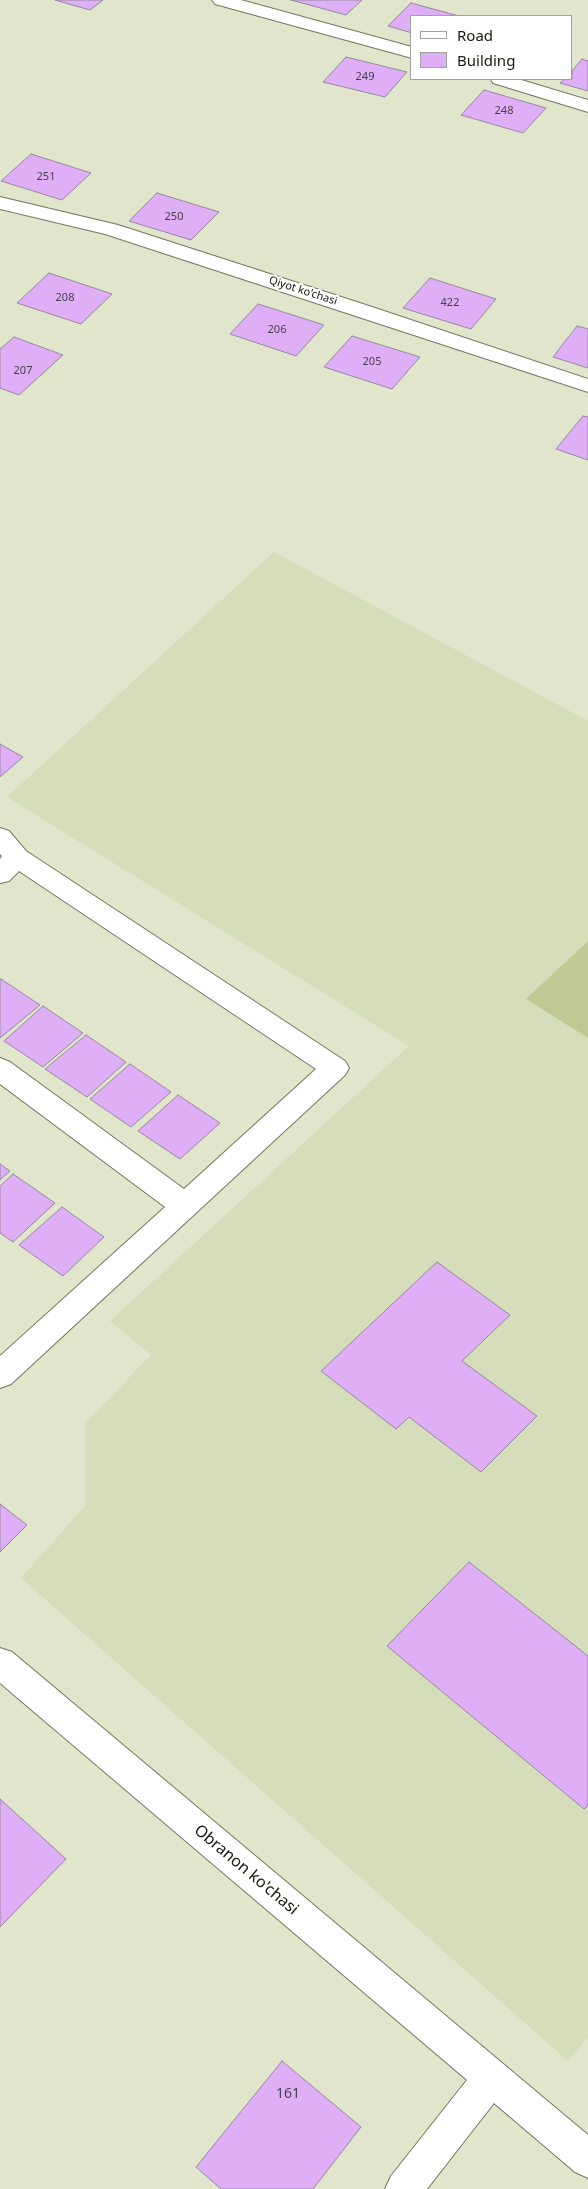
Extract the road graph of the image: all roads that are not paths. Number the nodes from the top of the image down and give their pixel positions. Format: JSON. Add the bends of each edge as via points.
{"nodes":[{"id":1,"x":221,"y":0,"type":"edge"},
{"id":2,"x":410,"y":52,"type":"edge"},
{"id":3,"x":503,"y":80,"type":"edge"},
{"id":4,"x":588,"y":106,"type":"edge"},
{"id":5,"x":7,"y":205,"type":"edge"},
{"id":6,"x":2,"y":223,"type":"dead end"},
{"id":7,"x":588,"y":386,"type":"edge"},
{"id":8,"x":6,"y":856,"type":"edge"},
{"id":9,"x":0,"y":1068,"type":"edge"},
{"id":10,"x":185,"y":1206,"type":"junction"},
{"id":11,"x":0,"y":1375,"type":"edge"},
{"id":12,"x":0,"y":1663,"type":"edge"},
{"id":13,"x":491,"y":2078,"type":"junction"},
{"id":14,"x":588,"y":2159,"type":"edge"},
{"id":15,"x":404,"y":2189,"type":"edge"}],
"edges":[{"from":1,"to":2,"type":"street"},
{"from":3,"to":4,"type":"street"},
{"from":5,"to":6,"type":"street","name":"Qiyot ko'chasi"},
{"from":5,"to":7,"type":"street","name":"Qiyot ko'chasi","via":[[112,230]]},
{"from":8,"to":10,"type":"street","via":[[334,1068]]},
{"from":9,"to":10,"type":"street"},
{"from":10,"to":11,"type":"street"},
{"from":12,"to":13,"type":"street","name":"Obranon ko'chasi"},
{"from":13,"to":14,"type":"street","name":"Obranon ko'chasi"},
{"from":13,"to":15,"type":"street"}]}
